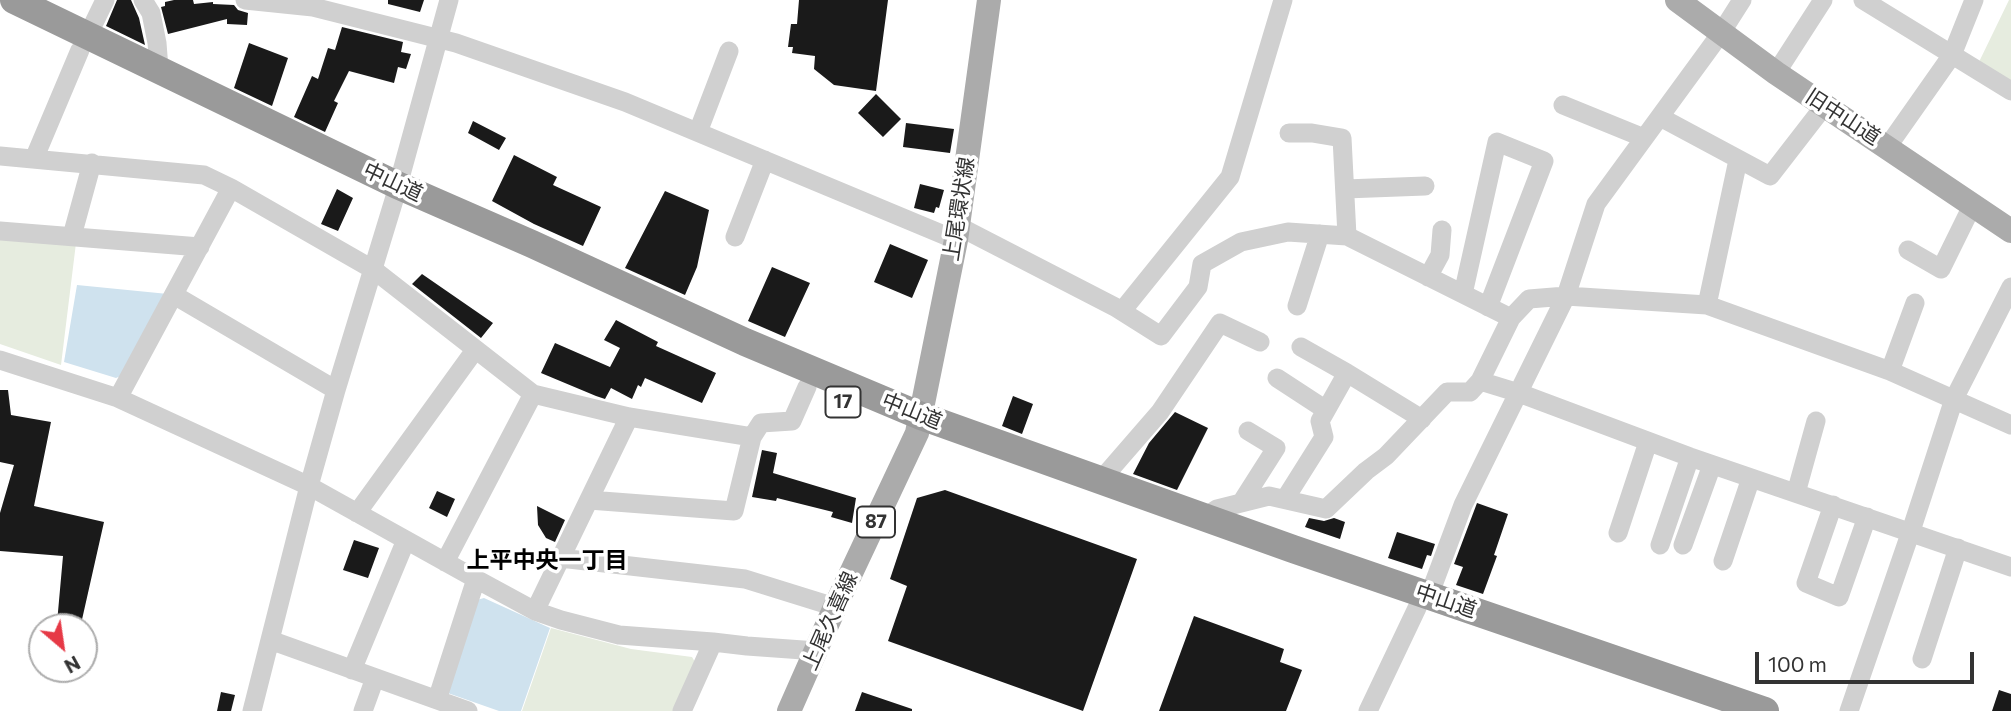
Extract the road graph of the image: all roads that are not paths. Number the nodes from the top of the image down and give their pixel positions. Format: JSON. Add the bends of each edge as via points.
{"nodes":[{"id":1,"x":14,"y":0,"type":"edge"},
{"id":2,"x":105,"y":0,"type":"edge"},
{"id":3,"x":143,"y":0,"type":"edge"},
{"id":4,"x":245,"y":0,"type":"edge"},
{"id":5,"x":449,"y":0,"type":"edge"},
{"id":6,"x":989,"y":0,"type":"edge"},
{"id":7,"x":1283,"y":0,"type":"edge"},
{"id":8,"x":1677,"y":0,"type":"edge"},
{"id":9,"x":1742,"y":0,"type":"edge"},
{"id":10,"x":1823,"y":0,"type":"edge"},
{"id":11,"x":1863,"y":0,"type":"edge"},
{"id":12,"x":1974,"y":0,"type":"edge"},
{"id":13,"x":273,"y":1,"type":"edge"},
{"id":14,"x":1882,"y":5,"type":"edge"},
{"id":15,"x":0,"y":13,"type":"edge"},
{"id":16,"x":1721,"y":33,"type":"junction"},
{"id":17,"x":440,"y":37,"type":"junction"},
{"id":18,"x":84,"y":43,"type":"junction"},
{"id":19,"x":729,"y":51,"type":"dead end"},
{"id":20,"x":1952,"y":55,"type":"junction"},
{"id":21,"x":159,"y":69,"type":"junction"},
{"id":22,"x":1776,"y":73,"type":"junction"},
{"id":23,"x":2011,"y":91,"type":"edge"},
{"id":24,"x":1563,"y":105,"type":"dead end"},
{"id":25,"x":1825,"y":105,"type":"junction"},
{"id":26,"x":1660,"y":117,"type":"junction"},
{"id":27,"x":698,"y":132,"type":"junction"},
{"id":28,"x":1289,"y":133,"type":"dead end"},
{"id":29,"x":1643,"y":138,"type":"junction"},
{"id":30,"x":1888,"y":146,"type":"junction"},
{"id":31,"x":0,"y":156,"type":"edge"},
{"id":32,"x":34,"y":159,"type":"junction"},
{"id":33,"x":765,"y":160,"type":"junction"},
{"id":34,"x":1738,"y":160,"type":"junction"},
{"id":35,"x":92,"y":163,"type":"junction"},
{"id":36,"x":1425,"y":186,"type":"dead end"},
{"id":37,"x":231,"y":188,"type":"junction"},
{"id":38,"x":1345,"y":189,"type":"junction"},
{"id":39,"x":396,"y":192,"type":"junction"},
{"id":40,"x":1973,"y":205,"type":"junction"},
{"id":41,"x":2010,"y":227,"type":"edge"},
{"id":42,"x":1442,"y":230,"type":"dead end"},
{"id":43,"x":0,"y":231,"type":"edge"},
{"id":44,"x":957,"y":233,"type":"junction"},
{"id":45,"x":1320,"y":234,"type":"junction"},
{"id":46,"x":72,"y":236,"type":"junction"},
{"id":47,"x":1347,"y":236,"type":"junction"},
{"id":48,"x":735,"y":237,"type":"dead end"},
{"id":49,"x":200,"y":247,"type":"junction"},
{"id":50,"x":1908,"y":250,"type":"dead end"},
{"id":51,"x":374,"y":270,"type":"junction"},
{"id":52,"x":1428,"y":277,"type":"junction"},
{"id":53,"x":2011,"y":287,"type":"edge"},
{"id":54,"x":1463,"y":294,"type":"junction"},
{"id":55,"x":174,"y":295,"type":"junction"},
{"id":56,"x":1566,"y":296,"type":"junction"},
{"id":57,"x":1915,"y":303,"type":"dead end"},
{"id":58,"x":1707,"y":305,"type":"junction"},
{"id":59,"x":1297,"y":306,"type":"dead end"},
{"id":60,"x":1488,"y":307,"type":"junction"},
{"id":61,"x":1122,"y":312,"type":"junction"},
{"id":62,"x":1511,"y":318,"type":"junction"},
{"id":63,"x":1260,"y":342,"type":"dead end"},
{"id":64,"x":1301,"y":347,"type":"dead end"},
{"id":65,"x":475,"y":350,"type":"junction"},
{"id":66,"x":0,"y":360,"type":"edge"},
{"id":67,"x":1890,"y":371,"type":"junction"},
{"id":68,"x":1347,"y":373,"type":"junction"},
{"id":69,"x":1277,"y":378,"type":"dead end"},
{"id":70,"x":1480,"y":381,"type":"junction"},
{"id":71,"x":807,"y":387,"type":"junction"},
{"id":72,"x":336,"y":390,"type":"junction"},
{"id":73,"x":1519,"y":393,"type":"junction"},
{"id":74,"x":533,"y":394,"type":"junction"},
{"id":75,"x":118,"y":398,"type":"junction"},
{"id":76,"x":1954,"y":400,"type":"junction"},
{"id":77,"x":1326,"y":410,"type":"junction"},
{"id":78,"x":629,"y":417,"type":"junction"},
{"id":79,"x":1422,"y":419,"type":"junction"},
{"id":80,"x":1816,"y":421,"type":"dead end"},
{"id":81,"x":919,"y":424,"type":"junction"},
{"id":82,"x":2011,"y":425,"type":"edge"},
{"id":83,"x":1248,"y":431,"type":"dead end"},
{"id":84,"x":752,"y":437,"type":"junction"},
{"id":85,"x":1648,"y":442,"type":"junction"},
{"id":86,"x":1690,"y":457,"type":"junction"},
{"id":87,"x":1712,"y":465,"type":"junction"},
{"id":88,"x":1751,"y":478,"type":"junction"},
{"id":89,"x":1101,"y":480,"type":"junction"},
{"id":90,"x":309,"y":486,"type":"junction"},
{"id":91,"x":1796,"y":493,"type":"junction"},
{"id":92,"x":1285,"y":499,"type":"junction"},
{"id":93,"x":589,"y":500,"type":"junction"},
{"id":94,"x":1241,"y":503,"type":"junction"},
{"id":95,"x":1833,"y":505,"type":"junction"},
{"id":96,"x":357,"y":513,"type":"junction"},
{"id":97,"x":1205,"y":517,"type":"junction"},
{"id":98,"x":1867,"y":517,"type":"junction"},
{"id":99,"x":1911,"y":531,"type":"junction"},
{"id":100,"x":1618,"y":533,"type":"dead end"},
{"id":101,"x":406,"y":540,"type":"junction"},
{"id":102,"x":1660,"y":545,"type":"dead end"},
{"id":103,"x":1683,"y":545,"type":"dead end"},
{"id":104,"x":1958,"y":548,"type":"junction"},
{"id":105,"x":560,"y":558,"type":"junction"},
{"id":106,"x":1723,"y":561,"type":"dead end"},
{"id":107,"x":445,"y":562,"type":"junction"},
{"id":108,"x":2011,"y":566,"type":"edge"},
{"id":109,"x":476,"y":579,"type":"junction"},
{"id":110,"x":1423,"y":602,"type":"junction"},
{"id":111,"x":535,"y":611,"type":"junction"},
{"id":112,"x":825,"y":632,"type":"junction"},
{"id":113,"x":270,"y":640,"type":"junction"},
{"id":114,"x":713,"y":642,"type":"junction"},
{"id":115,"x":1922,"y":659,"type":"dead end"},
{"id":116,"x":352,"y":670,"type":"junction"},
{"id":117,"x":375,"y":678,"type":"junction"},
{"id":118,"x":437,"y":700,"type":"junction"},
{"id":119,"x":1370,"y":710,"type":"edge"},
{"id":120,"x":252,"y":711,"type":"edge"},
{"id":121,"x":363,"y":711,"type":"edge"},
{"id":122,"x":468,"y":711,"type":"edge"},
{"id":123,"x":682,"y":711,"type":"edge"},
{"id":124,"x":789,"y":711,"type":"edge"},
{"id":125,"x":1718,"y":711,"type":"edge"},
{"id":126,"x":1765,"y":711,"type":"edge"},
{"id":127,"x":1849,"y":711,"type":"edge"}],
"edges":[{"from":1,"to":18,"type":"highway","name":"中山道","number":"17"},
{"from":2,"to":18,"type":"street"},
{"from":3,"to":21,"type":"street","via":[[151,13]]},
{"from":4,"to":13,"type":"street"},
{"from":5,"to":17,"type":"street"},
{"from":6,"to":44,"type":"main road","name":"上尾環状線"},
{"from":7,"to":61,"type":"street","via":[[1230,177]]},
{"from":8,"to":16,"type":"main road","name":"旧中山道"},
{"from":9,"to":16,"type":"street"},
{"from":10,"to":22,"type":"street"},
{"from":11,"to":14,"type":"street"},
{"from":12,"to":20,"type":"street"},
{"from":13,"to":17,"type":"street"},
{"from":14,"to":20,"type":"street"},
{"from":15,"to":18,"type":"highway","name":"中山道","number":"17"},
{"from":16,"to":22,"type":"main road","name":"旧中山道"},
{"from":16,"to":26,"type":"street"},
{"from":17,"to":27,"type":"street"},
{"from":17,"to":39,"type":"street"},
{"from":18,"to":21,"type":"highway","name":"中山道","number":"17"},
{"from":18,"to":32,"type":"street"},
{"from":18,"to":39,"type":"highway","name":"中山道","number":"17"},
{"from":19,"to":27,"type":"street"},
{"from":20,"to":23,"type":"street"},
{"from":20,"to":30,"type":"street"},
{"from":21,"to":39,"type":"highway","name":"中山道","number":"17"},
{"from":22,"to":25,"type":"main road","name":"旧中山道"},
{"from":24,"to":29,"type":"street"},
{"from":25,"to":30,"type":"main road","name":"旧中山道"},
{"from":25,"to":34,"type":"street","via":[[1770,176]]},
{"from":26,"to":29,"type":"street"},
{"from":26,"to":34,"type":"street"},
{"from":27,"to":33,"type":"street"},
{"from":28,"to":38,"type":"street","via":[[1342,138]]},
{"from":29,"to":56,"type":"street","via":[[1596,204]]},
{"from":30,"to":40,"type":"main road","name":"旧中山道"},
{"from":31,"to":32,"type":"street"},
{"from":32,"to":35,"type":"street"},
{"from":33,"to":44,"type":"street"},
{"from":33,"to":48,"type":"street"},
{"from":34,"to":58,"type":"street"},
{"from":35,"to":37,"type":"street","via":[[204,175]]},
{"from":35,"to":46,"type":"street"},
{"from":36,"to":38,"type":"street"},
{"from":37,"to":49,"type":"street"},
{"from":37,"to":51,"type":"street"},
{"from":38,"to":47,"type":"street"},
{"from":39,"to":51,"type":"street"},
{"from":39,"to":71,"type":"highway","name":"中山道","number":"17","via":[[543,267]]},
{"from":39,"to":81,"type":"highway","name":"中山道","number":"17","via":[[532,244]]},
{"from":40,"to":41,"type":"main road","name":"旧中山道"},
{"from":40,"to":50,"type":"street","via":[[1941,268]]},
{"from":42,"to":52,"type":"street","via":[[1440,255]]},
{"from":43,"to":46,"type":"street"},
{"from":44,"to":61,"type":"street"},
{"from":44,"to":81,"type":"main road","name":"上尾環状線"},
{"from":45,"to":47,"type":"street"},
{"from":45,"to":59,"type":"street"},
{"from":45,"to":61,"type":"street","via":[[1288,232],[1241,242],[1202,264],[1198,287],[1161,336]]},
{"from":46,"to":49,"type":"street"},
{"from":47,"to":52,"type":"street"},
{"from":49,"to":55,"type":"street"},
{"from":51,"to":65,"type":"street"},
{"from":51,"to":72,"type":"street"},
{"from":52,"to":54,"type":"street"},
{"from":53,"to":76,"type":"street"},
{"from":54,"to":60,"type":"street"},
{"from":54,"to":60,"type":"street","via":[[1497,142],[1544,162]]},
{"from":55,"to":72,"type":"street"},
{"from":55,"to":75,"type":"street"},
{"from":56,"to":58,"type":"street"},
{"from":56,"to":62,"type":"street","via":[[1528,299]]},
{"from":56,"to":73,"type":"street"},
{"from":57,"to":67,"type":"street"},
{"from":58,"to":67,"type":"street"},
{"from":60,"to":62,"type":"street"},
{"from":62,"to":70,"type":"street"},
{"from":63,"to":89,"type":"street","via":[[1220,323],[1160,412]]},
{"from":64,"to":68,"type":"street"},
{"from":65,"to":74,"type":"street"},
{"from":65,"to":96,"type":"street"},
{"from":66,"to":75,"type":"street"},
{"from":67,"to":76,"type":"street"},
{"from":68,"to":77,"type":"street"},
{"from":68,"to":79,"type":"street"},
{"from":69,"to":77,"type":"street"},
{"from":70,"to":73,"type":"street"},
{"from":70,"to":79,"type":"street","via":[[1470,392],[1447,392]]},
{"from":71,"to":81,"type":"highway","name":"中山道","number":"17"},
{"from":71,"to":84,"type":"street","via":[[792,421],[761,423]]},
{"from":72,"to":90,"type":"street"},
{"from":73,"to":85,"type":"street"},
{"from":73,"to":110,"type":"street","via":[[1463,505]]},
{"from":74,"to":78,"type":"street"},
{"from":74,"to":107,"type":"street"},
{"from":75,"to":90,"type":"street"},
{"from":76,"to":82,"type":"street"},
{"from":76,"to":99,"type":"street"},
{"from":77,"to":92,"type":"street","via":[[1320,421],[1324,437]]},
{"from":78,"to":84,"type":"street"},
{"from":78,"to":93,"type":"street"},
{"from":79,"to":92,"type":"street","via":[[1326,509]]},
{"from":80,"to":91,"type":"street"},
{"from":81,"to":89,"type":"highway","name":"中山道","number":"17"},
{"from":81,"to":110,"type":"highway","name":"中山道","number":"17"},
{"from":81,"to":112,"type":"main road","name":"上尾久喜線","number":"87"},
{"from":83,"to":94,"type":"street","via":[[1276,447]]},
{"from":84,"to":93,"type":"street","via":[[734,511]]},
{"from":85,"to":86,"type":"street"},
{"from":85,"to":100,"type":"street"},
{"from":86,"to":87,"type":"street"},
{"from":86,"to":102,"type":"street"},
{"from":87,"to":88,"type":"street"},
{"from":87,"to":103,"type":"street"},
{"from":88,"to":91,"type":"street"},
{"from":88,"to":106,"type":"street"},
{"from":89,"to":97,"type":"highway","name":"中山道","number":"17"},
{"from":90,"to":96,"type":"street"},
{"from":90,"to":113,"type":"street"},
{"from":91,"to":95,"type":"street"},
{"from":92,"to":94,"type":"street","via":[[1269,496]]},
{"from":93,"to":105,"type":"street"},
{"from":94,"to":97,"type":"street"},
{"from":95,"to":98,"type":"street"},
{"from":95,"to":98,"type":"street","via":[[1806,583],[1839,597]]},
{"from":96,"to":101,"type":"street"},
{"from":97,"to":110,"type":"highway","name":"中山道","number":"17"},
{"from":98,"to":99,"type":"street"},
{"from":99,"to":104,"type":"street"},
{"from":99,"to":127,"type":"street"},
{"from":101,"to":107,"type":"street"},
{"from":101,"to":116,"type":"street"},
{"from":104,"to":108,"type":"street"},
{"from":104,"to":115,"type":"street"},
{"from":105,"to":111,"type":"street"},
{"from":105,"to":112,"type":"street","via":[[745,579]]},
{"from":107,"to":109,"type":"street"},
{"from":109,"to":111,"type":"street"},
{"from":109,"to":118,"type":"street"},
{"from":110,"to":119,"type":"street"},
{"from":110,"to":125,"type":"highway","name":"中山道","number":"17"},
{"from":110,"to":126,"type":"highway","name":"中山道","number":"17"},
{"from":111,"to":114,"type":"street","via":[[619,635]]},
{"from":112,"to":114,"type":"street","via":[[747,646]]},
{"from":112,"to":124,"type":"main road","name":"上尾久喜線","number":"87"},
{"from":113,"to":116,"type":"street"},
{"from":113,"to":120,"type":"street"},
{"from":114,"to":123,"type":"street"},
{"from":116,"to":117,"type":"street"},
{"from":117,"to":118,"type":"street"},
{"from":117,"to":121,"type":"street"},
{"from":118,"to":122,"type":"street"}]}
